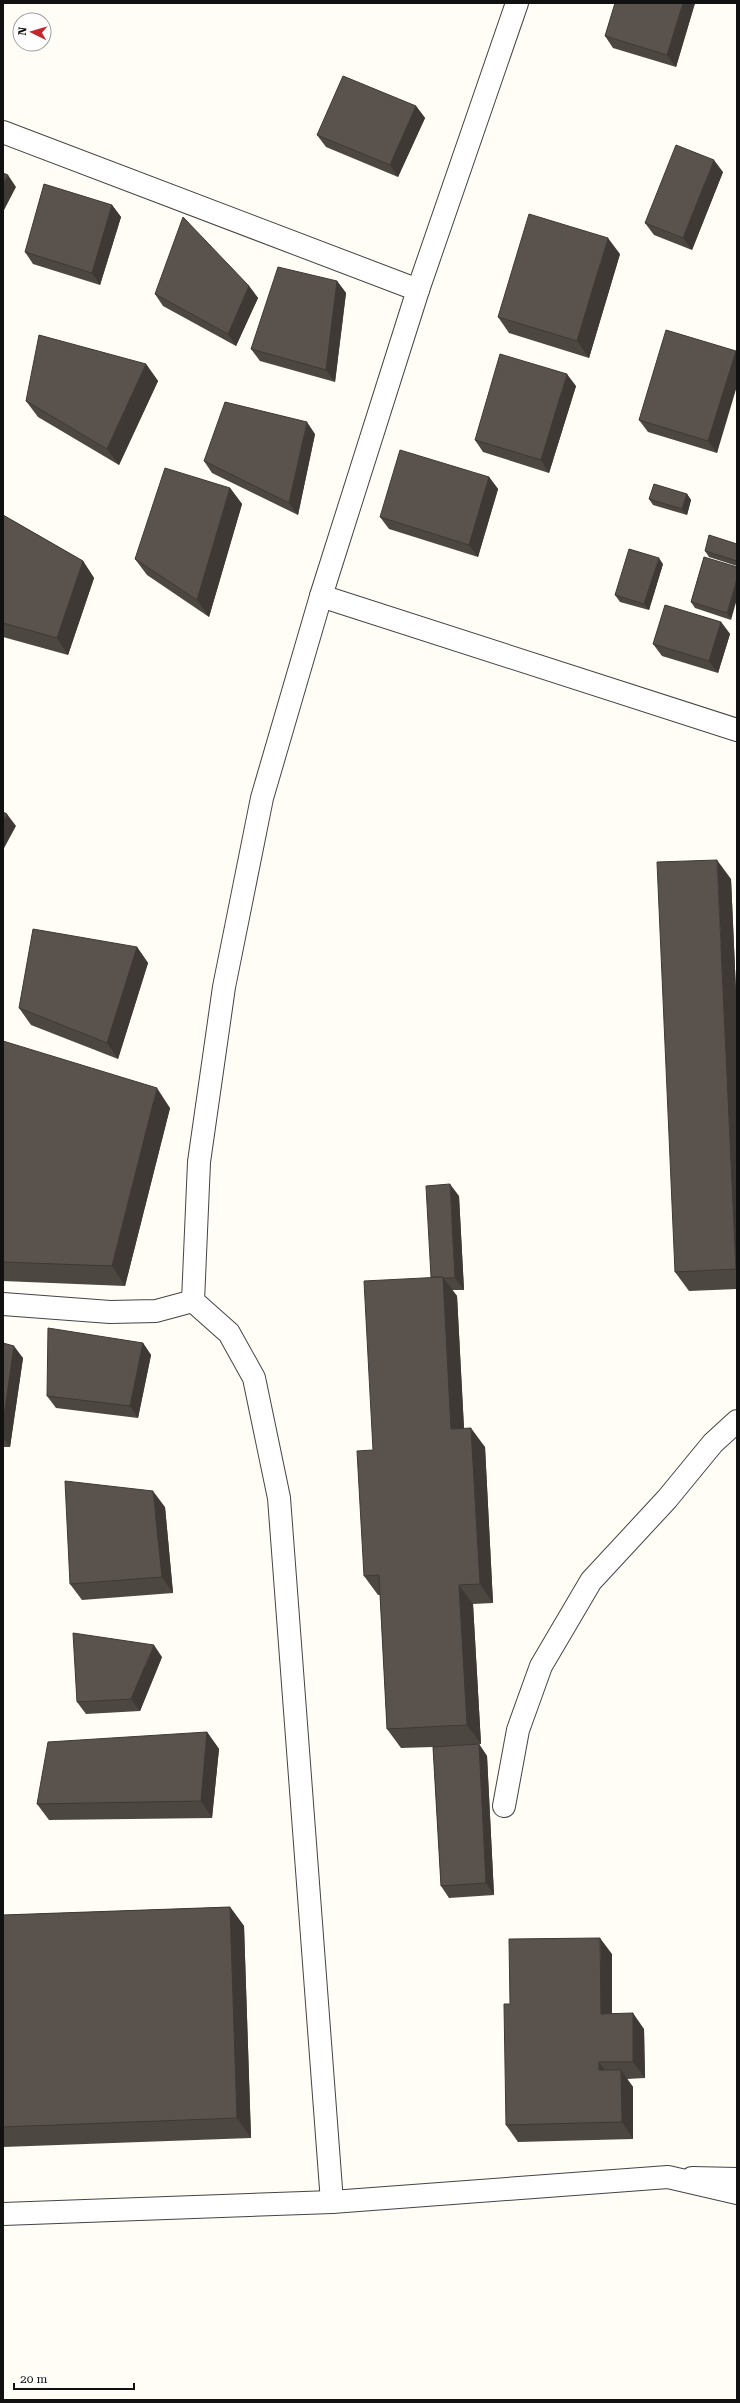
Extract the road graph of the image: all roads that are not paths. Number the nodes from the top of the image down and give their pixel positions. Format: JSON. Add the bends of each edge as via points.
{"nodes":[{"id":1,"x":517,"y":3,"type":"edge"},
{"id":2,"x":3,"y":132,"type":"edge"},
{"id":3,"x":418,"y":290,"type":"junction"},
{"id":4,"x":321,"y":596,"type":"junction"},
{"id":5,"x":737,"y":730,"type":"edge"},
{"id":6,"x":193,"y":1301,"type":"junction"},
{"id":7,"x":3,"y":1304,"type":"edge"},
{"id":8,"x":737,"y":1421,"type":"edge"},
{"id":9,"x":504,"y":1806,"type":"dead end"},
{"id":10,"x":668,"y":2177,"type":"junction"},
{"id":11,"x":737,"y":2179,"type":"edge"},
{"id":12,"x":737,"y":2194,"type":"edge"},
{"id":13,"x":332,"y":2202,"type":"junction"},
{"id":14,"x":3,"y":2214,"type":"edge"}],
"edges":[{"from":1,"to":3,"type":"street"},
{"from":2,"to":3,"type":"street"},
{"from":3,"to":4,"type":"street"},
{"from":4,"to":5,"type":"street"},
{"from":4,"to":6,"type":"street","via":[[262,798],[224,987],[199,1162]]},
{"from":6,"to":7,"type":"street","via":[[148,1312],[110,1312]]},
{"from":6,"to":13,"type":"street","via":[[229,1332],[254,1378],[278,1498]]},
{"from":8,"to":9,"type":"street","via":[[713,1442],[667,1499],[591,1581],[541,1666],[518,1730]]},
{"from":10,"to":11,"type":"street"},
{"from":10,"to":12,"type":"street"},
{"from":10,"to":13,"type":"street"},
{"from":13,"to":14,"type":"street"}]}
